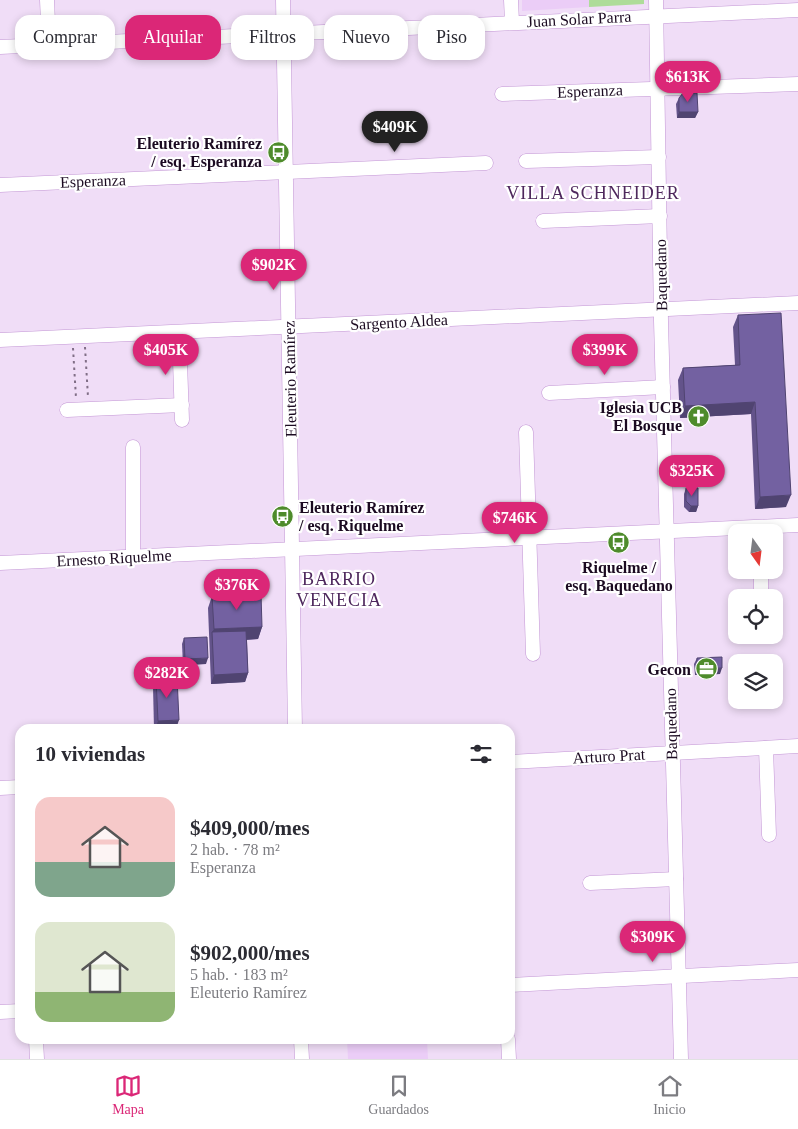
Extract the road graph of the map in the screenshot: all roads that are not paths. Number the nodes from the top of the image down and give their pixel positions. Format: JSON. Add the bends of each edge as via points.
{"nodes":[{"id":1,"x":47,"y":0,"type":"edge"},
{"id":2,"x":283,"y":0,"type":"edge"},
{"id":3,"x":511,"y":0,"type":"edge"},
{"id":4,"x":656,"y":0,"type":"edge"},
{"id":5,"x":798,"y":10,"type":"edge"},
{"id":6,"x":48,"y":15,"type":"edge"},
{"id":7,"x":283,"y":15,"type":"edge"},
{"id":8,"x":656,"y":16,"type":"junction"},
{"id":9,"x":512,"y":22,"type":"junction"},
{"id":10,"x":314,"y":32,"type":"edge"},
{"id":11,"x":231,"y":36,"type":"edge"},
{"id":12,"x":115,"y":42,"type":"edge"},
{"id":13,"x":15,"y":46,"type":"edge"},
{"id":14,"x":0,"y":47,"type":"edge"},
{"id":15,"x":285,"y":60,"type":"edge"},
{"id":16,"x":798,"y":84,"type":"edge"},
{"id":17,"x":658,"y":89,"type":"junction"},
{"id":18,"x":502,"y":94,"type":"dead end"},
{"id":19,"x":659,"y":157,"type":"junction"},
{"id":20,"x":526,"y":161,"type":"dead end"},
{"id":21,"x":486,"y":163,"type":"dead end"},
{"id":22,"x":287,"y":173,"type":"junction"},
{"id":23,"x":0,"y":185,"type":"edge"},
{"id":24,"x":660,"y":216,"type":"junction"},
{"id":25,"x":542,"y":221,"type":"dead end"},
{"id":26,"x":798,"y":303,"type":"edge"},
{"id":27,"x":661,"y":310,"type":"junction"},
{"id":28,"x":289,"y":327,"type":"junction"},
{"id":29,"x":179,"y":332,"type":"junction"},
{"id":30,"x":0,"y":340,"type":"edge"},
{"id":31,"x":663,"y":387,"type":"junction"},
{"id":32,"x":549,"y":393,"type":"dead end"},
{"id":33,"x":182,"y":405,"type":"junction"},
{"id":34,"x":77,"y":409,"type":"road end"},
{"id":35,"x":182,"y":420,"type":"dead end"},
{"id":36,"x":526,"y":432,"type":"dead end"},
{"id":37,"x":133,"y":447,"type":"dead end"},
{"id":38,"x":798,"y":525,"type":"edge"},
{"id":39,"x":783,"y":527,"type":"edge"},
{"id":40,"x":728,"y":530,"type":"edge"},
{"id":41,"x":667,"y":531,"type":"junction"},
{"id":42,"x":530,"y":538,"type":"junction"},
{"id":43,"x":292,"y":549,"type":"junction"},
{"id":44,"x":133,"y":557,"type":"junction"},
{"id":45,"x":0,"y":563,"type":"edge"},
{"id":46,"x":534,"y":654,"type":"dead end"},
{"id":47,"x":294,"y":724,"type":"edge"},
{"id":48,"x":798,"y":746,"type":"edge"},
{"id":49,"x":766,"y":748,"type":"junction"},
{"id":50,"x":672,"y":752,"type":"junction"},
{"id":51,"x":515,"y":762,"type":"edge"},
{"id":52,"x":15,"y":787,"type":"edge"},
{"id":53,"x":0,"y":788,"type":"edge"},
{"id":54,"x":769,"y":835,"type":"dead end"},
{"id":55,"x":676,"y":879,"type":"junction"},
{"id":56,"x":590,"y":883,"type":"dead end"},
{"id":57,"x":798,"y":970,"type":"edge"},
{"id":58,"x":680,"y":976,"type":"junction"},
{"id":59,"x":515,"y":985,"type":"edge"},
{"id":60,"x":15,"y":1011,"type":"edge"},
{"id":61,"x":0,"y":1012,"type":"edge"},
{"id":62,"x":36,"y":1044,"type":"edge"},
{"id":63,"x":301,"y":1044,"type":"edge"},
{"id":64,"x":508,"y":1044,"type":"edge"},
{"id":65,"x":37,"y":1059,"type":"edge"},
{"id":66,"x":302,"y":1059,"type":"edge"},
{"id":67,"x":509,"y":1059,"type":"edge"},
{"id":68,"x":681,"y":1059,"type":"edge"}],
"edges":[{"from":1,"to":6,"type":"street"},
{"from":2,"to":7,"type":"street","name":"Eleuterio Ramírez"},
{"from":3,"to":9,"type":"street"},
{"from":4,"to":8,"type":"street","name":"Baquedano"},
{"from":5,"to":8,"type":"street","name":"Juan Solar Parra"},
{"from":8,"to":9,"type":"street","name":"Juan Solar Parra"},
{"from":8,"to":17,"type":"street","name":"Baquedano"},
{"from":9,"to":10,"type":"street","name":"Juan Solar Parra"},
{"from":11,"to":12,"type":"street","name":"Juan Solar Parra"},
{"from":13,"to":14,"type":"street","name":"Juan Solar Parra"},
{"from":15,"to":22,"type":"street","name":"Eleuterio Ramírez"},
{"from":16,"to":17,"type":"street","name":"Esperanza"},
{"from":17,"to":18,"type":"street","name":"Esperanza"},
{"from":17,"to":19,"type":"street","name":"Baquedano"},
{"from":19,"to":20,"type":"street"},
{"from":19,"to":24,"type":"street","name":"Baquedano"},
{"from":21,"to":22,"type":"street","name":"Esperanza"},
{"from":22,"to":23,"type":"street","name":"Esperanza"},
{"from":22,"to":28,"type":"street","name":"Eleuterio Ramírez"},
{"from":24,"to":25,"type":"street"},
{"from":24,"to":27,"type":"street","name":"Baquedano"},
{"from":26,"to":27,"type":"street","name":"Sargento Aldea"},
{"from":27,"to":28,"type":"street","name":"Sargento Aldea"},
{"from":27,"to":31,"type":"street","name":"Baquedano"},
{"from":28,"to":29,"type":"street","name":"Sargento Aldea"},
{"from":28,"to":43,"type":"street","name":"Eleuterio Ramírez"},
{"from":29,"to":30,"type":"street","name":"Sargento Aldea"},
{"from":29,"to":33,"type":"street"},
{"from":31,"to":32,"type":"street"},
{"from":31,"to":41,"type":"street","name":"Baquedano"},
{"from":33,"to":34,"type":"street"},
{"from":33,"to":35,"type":"street"},
{"from":36,"to":42,"type":"street"},
{"from":37,"to":44,"type":"street"},
{"from":38,"to":39,"type":"street","name":"Ernesto Riquelme"},
{"from":40,"to":41,"type":"street","name":"Ernesto Riquelme"},
{"from":41,"to":42,"type":"street","name":"Ernesto Riquelme"},
{"from":41,"to":50,"type":"street","name":"Baquedano"},
{"from":42,"to":43,"type":"street","name":"Ernesto Riquelme"},
{"from":42,"to":46,"type":"street"},
{"from":43,"to":44,"type":"street","name":"Ernesto Riquelme"},
{"from":43,"to":47,"type":"street","name":"Eleuterio Ramírez"},
{"from":44,"to":45,"type":"street","name":"Ernesto Riquelme"},
{"from":48,"to":49,"type":"street","name":"Arturo Prat"},
{"from":49,"to":50,"type":"street","name":"Arturo Prat"},
{"from":49,"to":54,"type":"street"},
{"from":50,"to":51,"type":"street","name":"Arturo Prat"},
{"from":50,"to":55,"type":"street","name":"Baquedano"},
{"from":52,"to":53,"type":"street"},
{"from":55,"to":56,"type":"street"},
{"from":55,"to":58,"type":"street","name":"Baquedano"},
{"from":57,"to":58,"type":"street"},
{"from":58,"to":59,"type":"street"},
{"from":58,"to":68,"type":"street","name":"Baquedano"},
{"from":60,"to":61,"type":"street"},
{"from":62,"to":65,"type":"street"},
{"from":63,"to":66,"type":"street"},
{"from":64,"to":67,"type":"street"}]}
